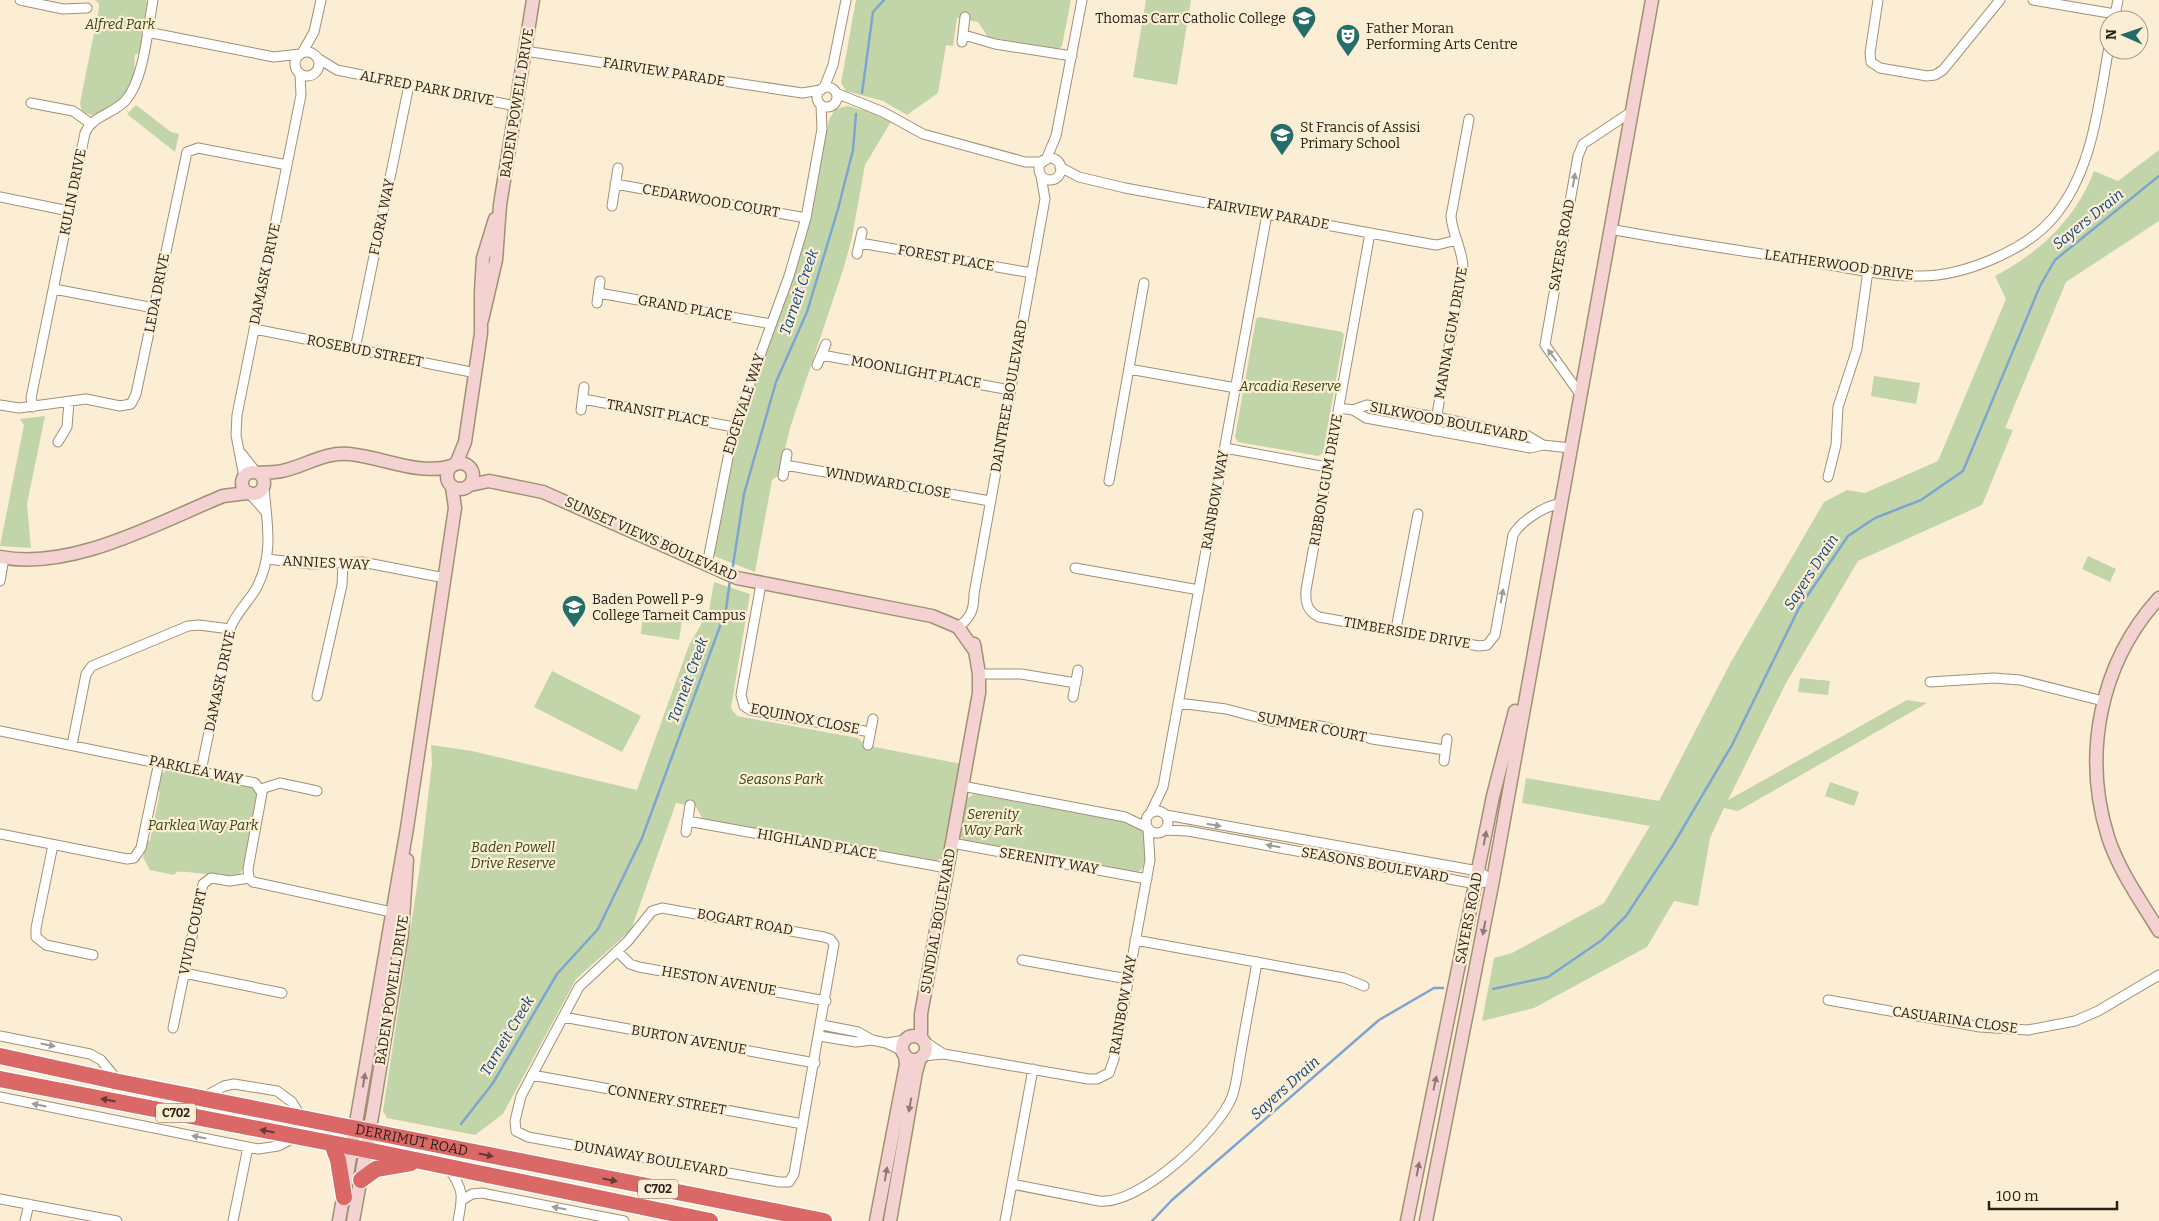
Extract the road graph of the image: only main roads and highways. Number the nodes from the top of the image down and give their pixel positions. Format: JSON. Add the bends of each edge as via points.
{"nodes":[{"id":1,"x":0,"y":1056,"type":"edge"},
{"id":2,"x":0,"y":1079,"type":"edge"},
{"id":3,"x":332,"y":1144,"type":"junction"},
{"id":4,"x":420,"y":1161,"type":"junction"},
{"id":5,"x":361,"y":1180,"type":"road end"},
{"id":6,"x":344,"y":1197,"type":"road end"},
{"id":7,"x":710,"y":1221,"type":"edge"},
{"id":8,"x":824,"y":1221,"type":"edge"}],
"edges":[{"from":1,"to":8,"type":"highway","name":"DERRIMUT ROAD","number":"C702","one_way":true},
{"from":3,"to":2,"type":"highway","name":"DERRIMUT ROAD","number":"C702","one_way":true},
{"from":3,"to":4,"type":"highway","name":"DERRIMUT ROAD","number":"C702"},
{"from":3,"to":6,"type":"highway"},
{"from":4,"to":5,"type":"highway","via":[[376,1169]]},
{"from":4,"to":7,"type":"highway","name":"DERRIMUT ROAD","number":"C702"}]}
